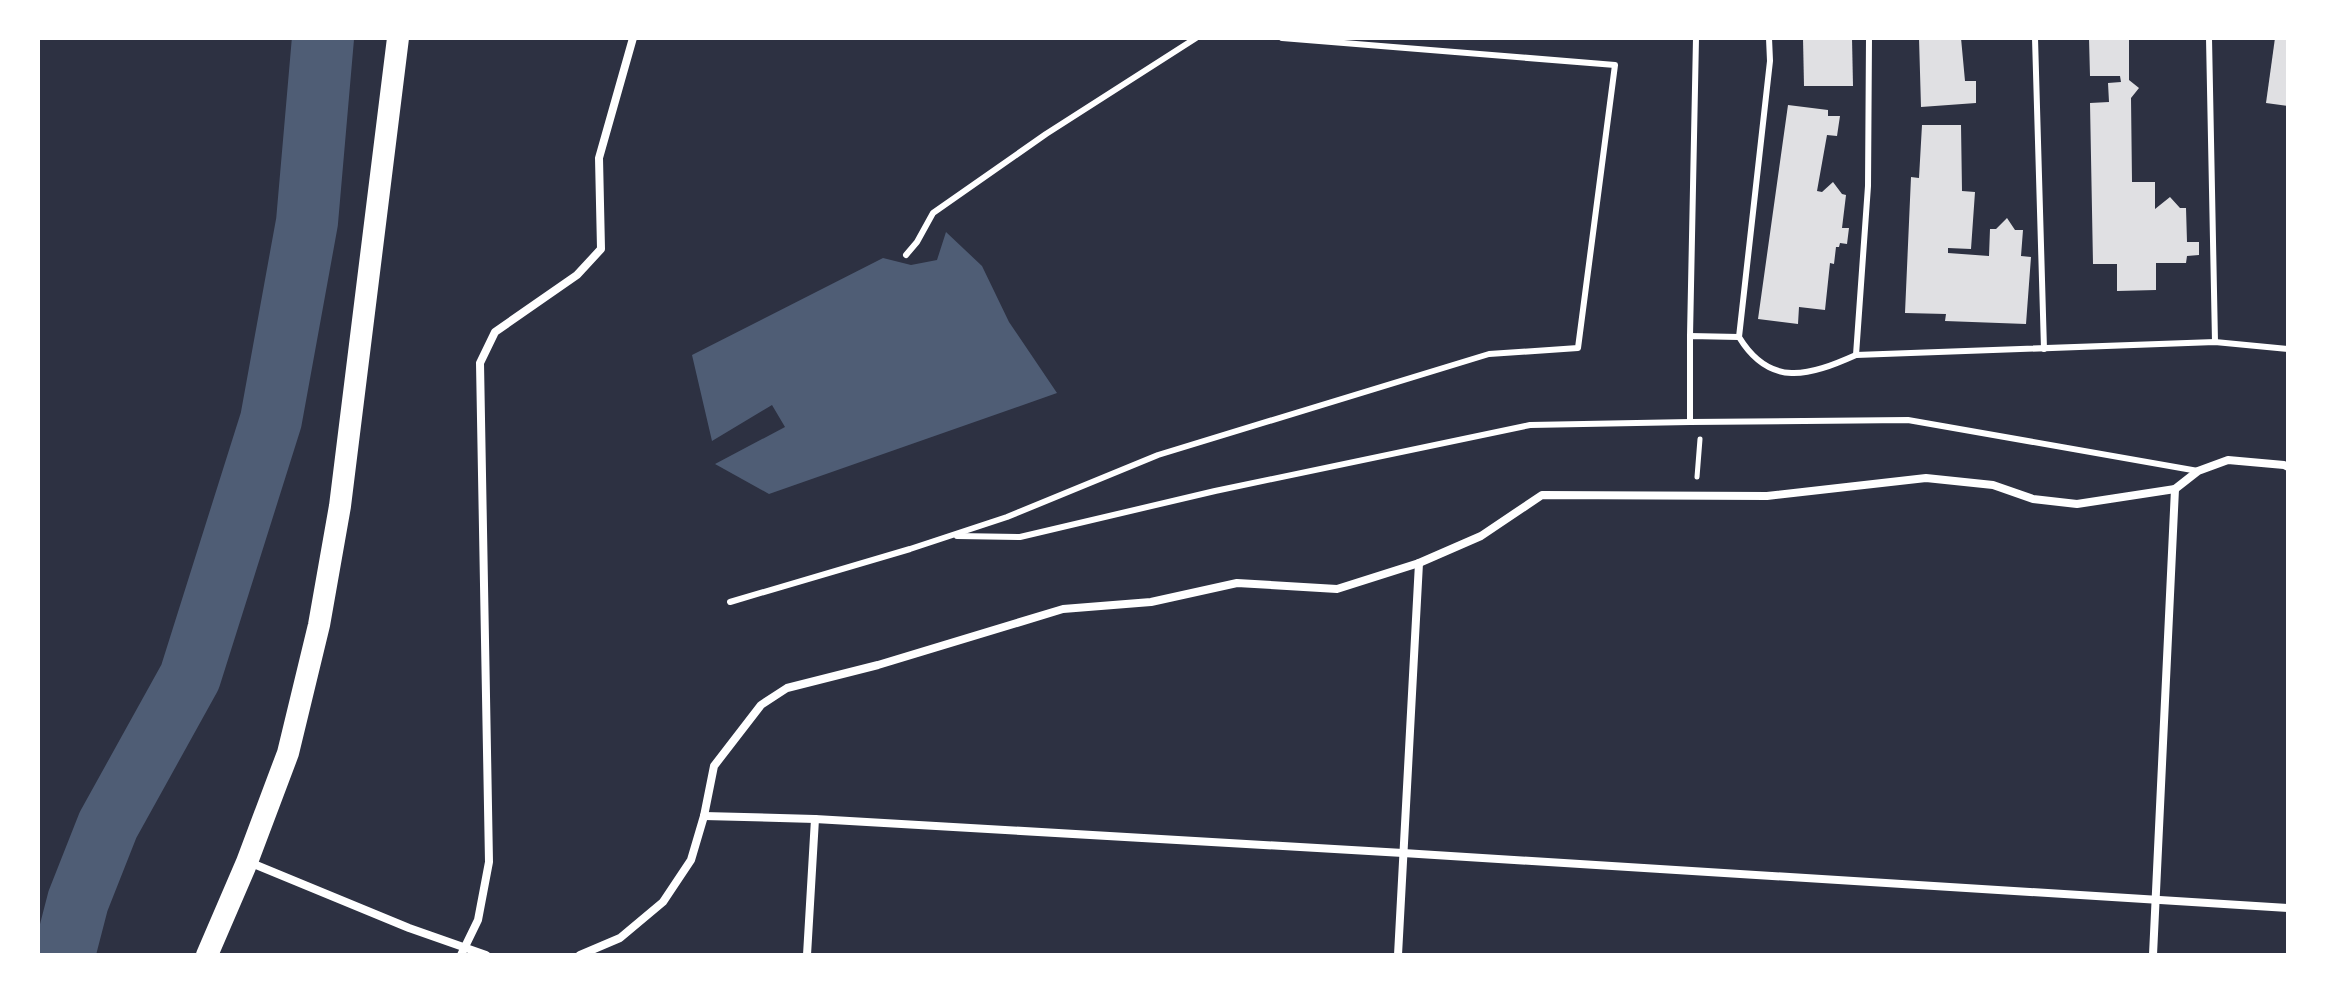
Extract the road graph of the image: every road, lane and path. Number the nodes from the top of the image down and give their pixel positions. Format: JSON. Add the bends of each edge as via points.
{"nodes":[{"id":1,"x":398,"y":38,"type":"edge"},
{"id":2,"x":633,"y":38,"type":"edge"},
{"id":3,"x":1196,"y":38,"type":"edge"},
{"id":4,"x":1282,"y":38,"type":"edge"},
{"id":5,"x":1696,"y":38,"type":"edge"},
{"id":6,"x":1769,"y":38,"type":"edge"},
{"id":7,"x":1869,"y":38,"type":"edge"},
{"id":8,"x":2035,"y":38,"type":"edge"},
{"id":9,"x":2209,"y":38,"type":"edge"},
{"id":10,"x":906,"y":255,"type":"dead end"},
{"id":11,"x":1690,"y":336,"type":"junction"},
{"id":12,"x":1739,"y":337,"type":"junction"},
{"id":13,"x":2215,"y":342,"type":"junction"},
{"id":14,"x":2044,"y":349,"type":"junction"},
{"id":15,"x":2288,"y":349,"type":"edge"},
{"id":16,"x":1856,"y":355,"type":"junction"},
{"id":17,"x":1690,"y":422,"type":"junction"},
{"id":18,"x":1701,"y":422,"type":"junction"},
{"id":19,"x":2288,"y":467,"type":"edge"},
{"id":20,"x":2198,"y":471,"type":"junction"},
{"id":21,"x":2175,"y":489,"type":"junction"},
{"id":22,"x":1695,"y":494,"type":"junction"},
{"id":23,"x":949,"y":536,"type":"junction"},
{"id":24,"x":1419,"y":563,"type":"junction"},
{"id":25,"x":730,"y":602,"type":"dead end"},
{"id":26,"x":704,"y":816,"type":"junction"},
{"id":27,"x":815,"y":819,"type":"junction"},
{"id":28,"x":1403,"y":853,"type":"junction"},
{"id":29,"x":247,"y":862,"type":"junction"},
{"id":30,"x":2155,"y":900,"type":"junction"},
{"id":31,"x":2288,"y":908,"type":"edge"},
{"id":32,"x":207,"y":955,"type":"edge"},
{"id":33,"x":461,"y":955,"type":"edge"},
{"id":34,"x":486,"y":955,"type":"edge"},
{"id":35,"x":580,"y":955,"type":"edge"},
{"id":36,"x":807,"y":955,"type":"edge"},
{"id":37,"x":1398,"y":955,"type":"edge"},
{"id":38,"x":2153,"y":955,"type":"edge"}],
"edges":[{"from":1,"to":29,"type":"highway","via":[[340,506],[321,610],[288,753]]},
{"from":2,"to":33,"type":"street","via":[[599,158],[601,249],[577,275],[495,332],[480,363],[489,862],[478,920]]},
{"from":3,"to":10,"type":"lane","via":[[933,213]]},
{"from":4,"to":23,"type":"lane","via":[[1615,65],[1578,348],[1489,354],[1158,455]]},
{"from":5,"to":11,"type":"lane"},
{"from":6,"to":12,"type":"lane"},
{"from":7,"to":16,"type":"lane","via":[[1868,186]]},
{"from":8,"to":14,"type":"lane"},
{"from":9,"to":13,"type":"lane"},
{"from":11,"to":12,"type":"lane"},
{"from":11,"to":17,"type":"lane"},
{"from":12,"to":16,"type":"lane","via":[[1772,371],[1823,370]]},
{"from":13,"to":14,"type":"lane"},
{"from":13,"to":15,"type":"lane"},
{"from":14,"to":16,"type":"lane"},
{"from":17,"to":18,"type":"lane"},
{"from":17,"to":23,"type":"lane","via":[[1530,425],[1020,537]]},
{"from":18,"to":20,"type":"lane","via":[[1908,420]]},
{"from":18,"to":22,"type":"path"},
{"from":19,"to":20,"type":"street","via":[[2228,460]]},
{"from":20,"to":21,"type":"street"},
{"from":21,"to":22,"type":"street","via":[[2077,504],[2033,499],[1993,485],[1926,478],[1767,496]]},
{"from":21,"to":30,"type":"street"},
{"from":22,"to":24,"type":"street","via":[[1542,495],[1481,536]]},
{"from":23,"to":25,"type":"lane"},
{"from":24,"to":26,"type":"street","via":[[1337,589],[1237,583],[1151,602],[1063,609],[787,688],[761,705],[714,766]]},
{"from":24,"to":28,"type":"street"},
{"from":26,"to":27,"type":"street"},
{"from":26,"to":35,"type":"street","via":[[691,860],[663,902],[620,938]]},
{"from":27,"to":28,"type":"street"},
{"from":27,"to":36,"type":"street"},
{"from":28,"to":30,"type":"street"},
{"from":28,"to":37,"type":"street"},
{"from":29,"to":32,"type":"highway"},
{"from":29,"to":34,"type":"street"},
{"from":30,"to":31,"type":"street"},
{"from":30,"to":38,"type":"street"}]}
